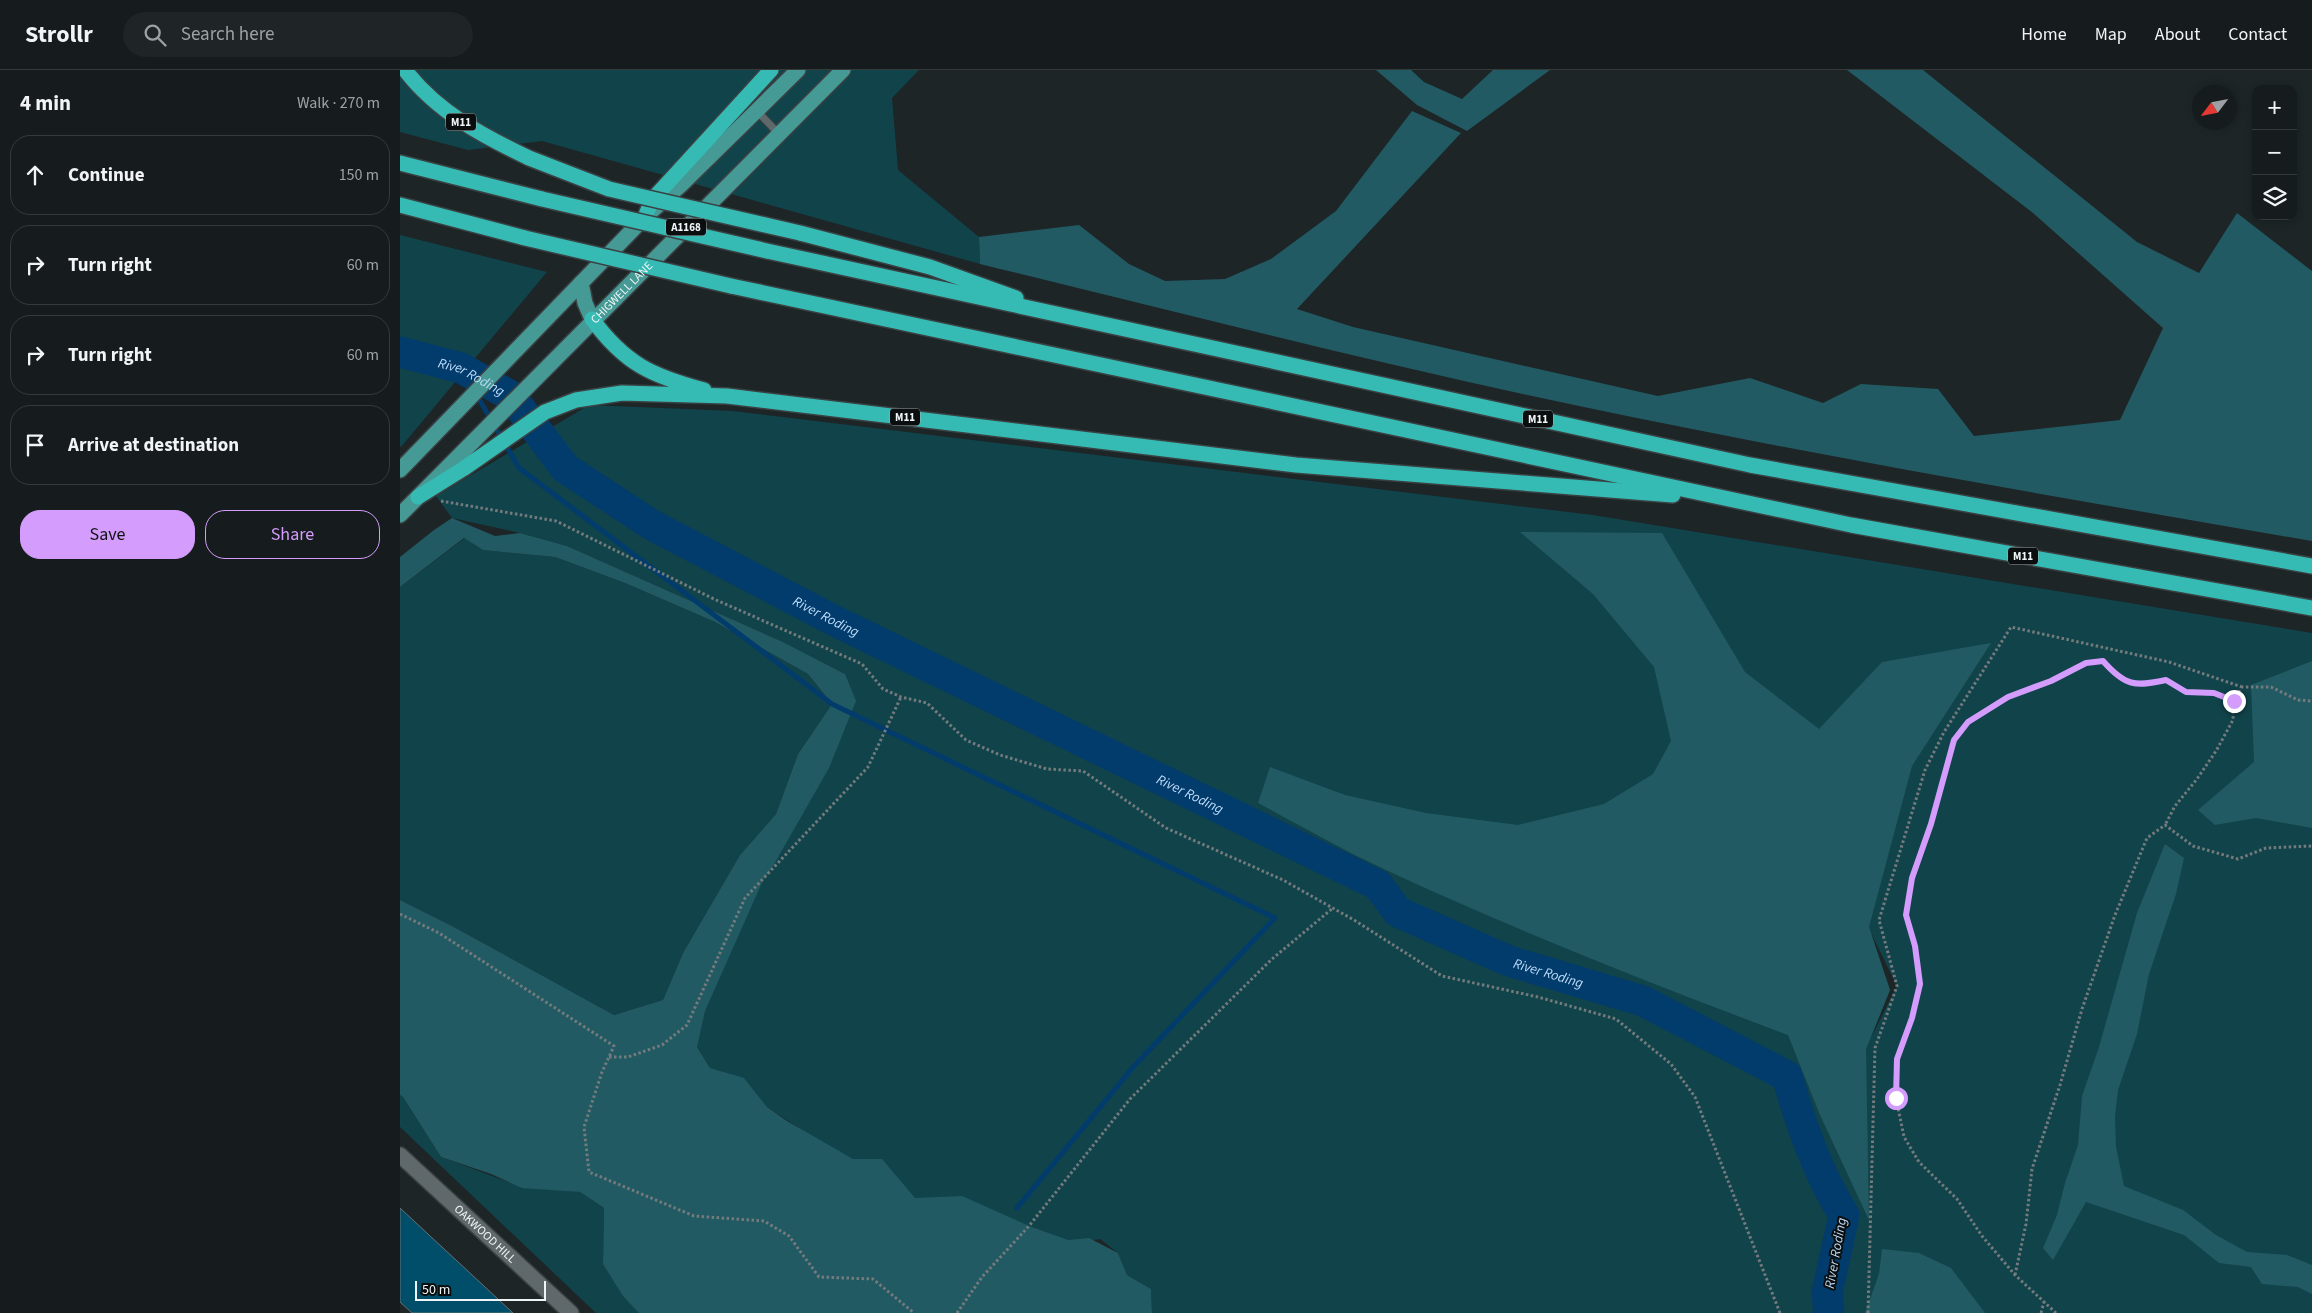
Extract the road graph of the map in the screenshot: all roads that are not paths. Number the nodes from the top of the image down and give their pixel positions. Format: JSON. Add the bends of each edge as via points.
{"nodes":[{"id":1,"x":405,"y":70,"type":"edge"},
{"id":2,"x":771,"y":70,"type":"edge"},
{"id":3,"x":798,"y":70,"type":"edge"},
{"id":4,"x":843,"y":70,"type":"edge"},
{"id":5,"x":757,"y":111,"type":"junction"},
{"id":6,"x":780,"y":135,"type":"junction"},
{"id":7,"x":400,"y":163,"type":"edge"},
{"id":8,"x":400,"y":205,"type":"edge"},
{"id":9,"x":645,"y":217,"type":"junction"},
{"id":10,"x":581,"y":283,"type":"junction"},
{"id":11,"x":1072,"y":318,"type":"junction"},
{"id":12,"x":592,"y":320,"type":"junction"},
{"id":13,"x":727,"y":396,"type":"junction"},
{"id":14,"x":400,"y":470,"type":"edge"},
{"id":15,"x":418,"y":497,"type":"junction"},
{"id":16,"x":1735,"y":500,"type":"junction"},
{"id":17,"x":400,"y":515,"type":"edge"},
{"id":18,"x":2312,"y":566,"type":"edge"},
{"id":19,"x":2312,"y":608,"type":"edge"},
{"id":20,"x":400,"y":1155,"type":"edge"},
{"id":21,"x":571,"y":1313,"type":"edge"}],
"edges":[{"from":1,"to":11,"type":"highway","number":"M11","bridge":true,"via":[[427,94],[462,122],[529,158],[610,189],[930,267]]},
{"from":2,"to":9,"type":"highway","via":[[652,200]]},
{"from":3,"to":5,"type":"main road","number":"A1168"},
{"from":4,"to":6,"type":"main road","name":"CHIGWELL LANE","number":"A1168"},
{"from":5,"to":6,"type":"lane"},
{"from":5,"to":9,"type":"main road","number":"A1168"},
{"from":6,"to":12,"type":"main road","name":"CHIGWELL LANE","number":"A1168"},
{"from":7,"to":11,"type":"highway","number":"M11","bridge":true,"via":[[767,251]]},
{"from":8,"to":16,"type":"highway","number":"M11","bridge":true,"via":[[731,286]]},
{"from":9,"to":10,"type":"main road","number":"A1168"},
{"from":10,"to":12,"type":"main road"},
{"from":10,"to":14,"type":"main road","number":"A1168"},
{"from":11,"to":18,"type":"highway","number":"M11","via":[[1750,465]]},
{"from":12,"to":13,"type":"highway","number":"M11","via":[[632,362],[645,370]]},
{"from":12,"to":15,"type":"main road","name":"CHIGWELL LANE","number":"A1168"},
{"from":13,"to":15,"type":"highway","number":"M11","via":[[622,393],[576,400],[545,412]]},
{"from":13,"to":16,"type":"highway","number":"M11","via":[[1296,465]]},
{"from":15,"to":17,"type":"main road","name":"CHIGWELL LANE","number":"A1168"},
{"from":16,"to":19,"type":"highway","number":"M11"},
{"from":20,"to":21,"type":"street","name":"OAKWOOD HILL"}]}
